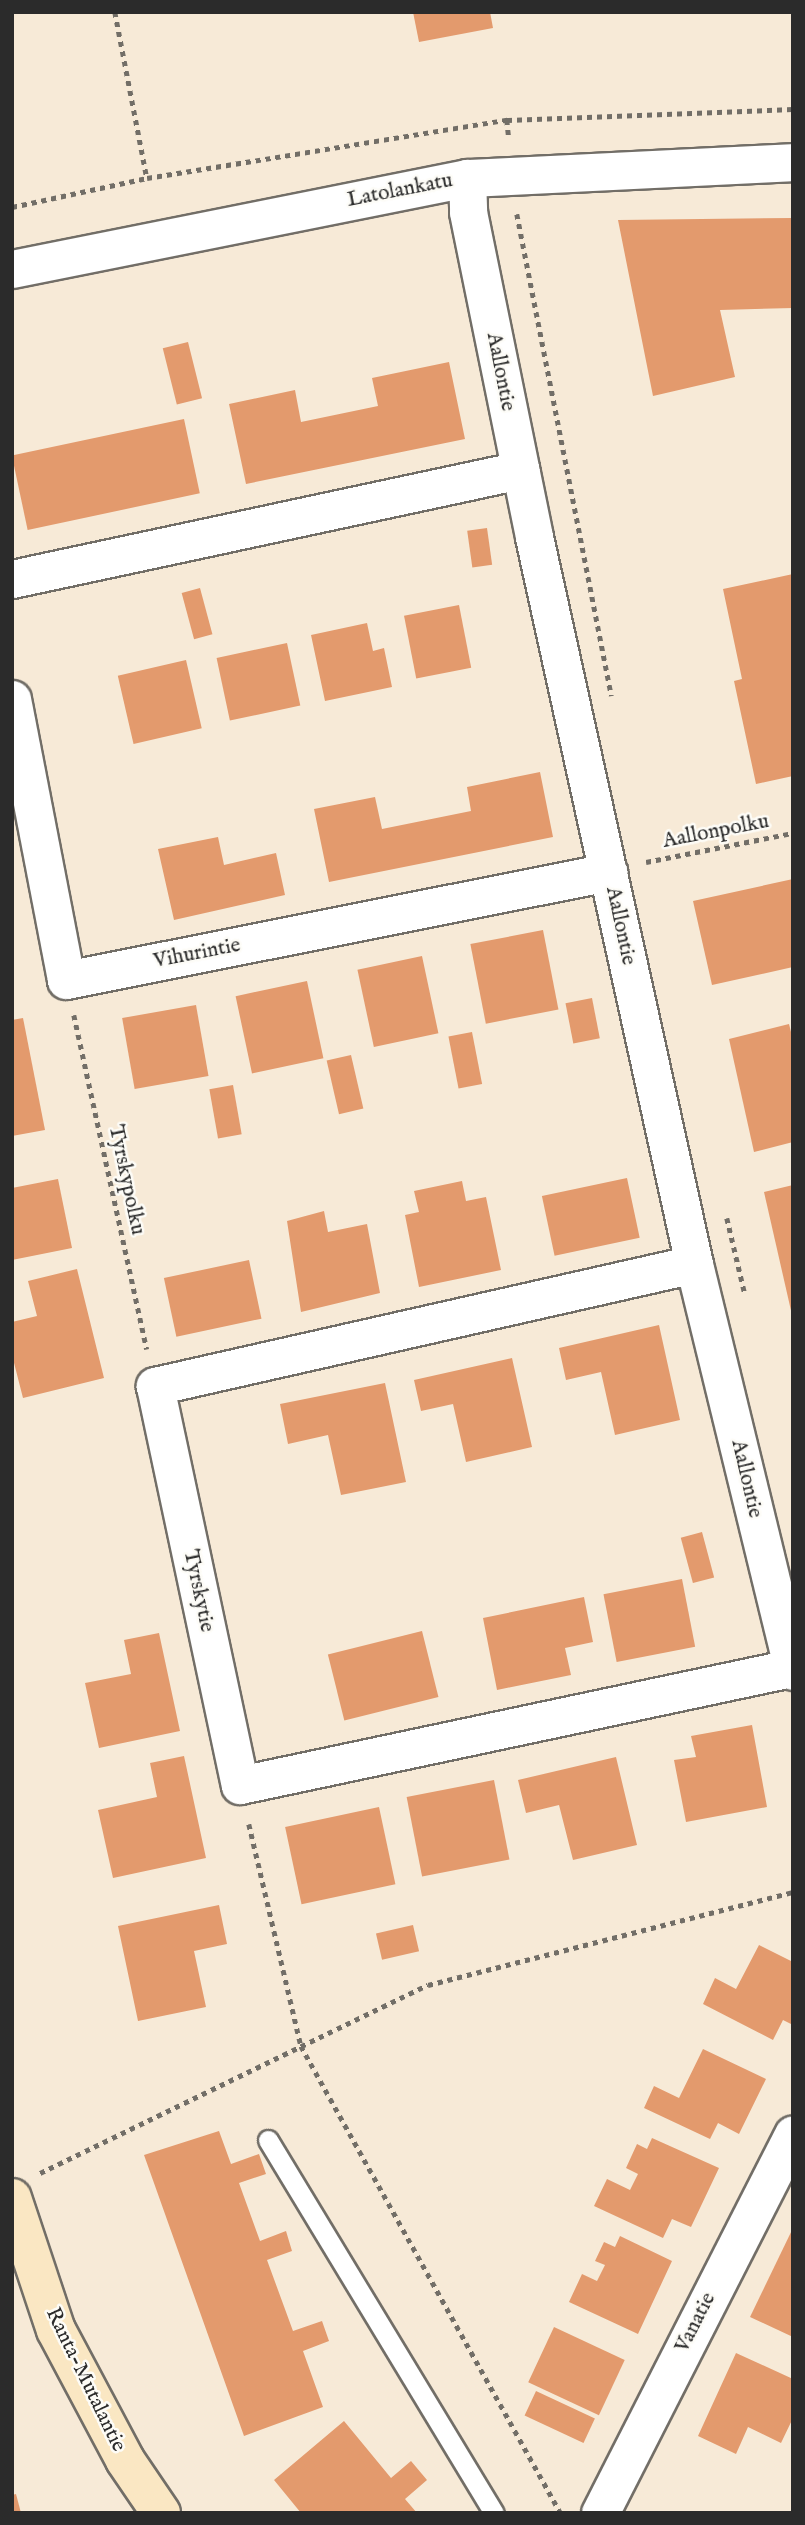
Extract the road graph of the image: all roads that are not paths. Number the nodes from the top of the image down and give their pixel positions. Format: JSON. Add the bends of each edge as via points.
{"nodes":[{"id":1,"x":793,"y":162,"type":"edge"},
{"id":2,"x":467,"y":178,"type":"junction"},
{"id":3,"x":12,"y":269,"type":"edge"},
{"id":4,"x":520,"y":470,"type":"junction"},
{"id":5,"x":12,"y":579,"type":"edge"},
{"id":6,"x":12,"y":699,"type":"edge"},
{"id":7,"x":608,"y":872,"type":"junction"},
{"id":8,"x":694,"y":1264,"type":"junction"},
{"id":9,"x":792,"y":1670,"type":"edge"},
{"id":10,"x":793,"y":2134,"type":"edge"},
{"id":11,"x":268,"y":2140,"type":"dead end"},
{"id":12,"x":25,"y":2186,"type":"edge"},
{"id":13,"x":162,"y":2513,"type":"edge"},
{"id":14,"x":494,"y":2513,"type":"edge"},
{"id":15,"x":600,"y":2513,"type":"edge"}],
"edges":[{"from":1,"to":2,"type":"street","name":"Latolankatu"},
{"from":2,"to":3,"type":"street","name":"Latolankatu"},
{"from":2,"to":4,"type":"street","name":"Aallontie","via":[[468,212]]},
{"from":4,"to":5,"type":"street"},
{"from":4,"to":7,"type":"street","name":"Aallontie"},
{"from":6,"to":7,"type":"street","name":"Vihurintie","via":[[66,980]]},
{"from":7,"to":8,"type":"street","name":"Aallontie"},
{"from":8,"to":9,"type":"street","name":"Aallontie"},
{"from":8,"to":9,"type":"street","name":"Tyrskytie","via":[[155,1386],[240,1785]]},
{"from":10,"to":15,"type":"street","name":"Vanatie"},
{"from":11,"to":14,"type":"lane"},
{"from":12,"to":13,"type":"street","name":"Ranta-Mutalantie","via":[[56,2330],[125,2460]]}]}
